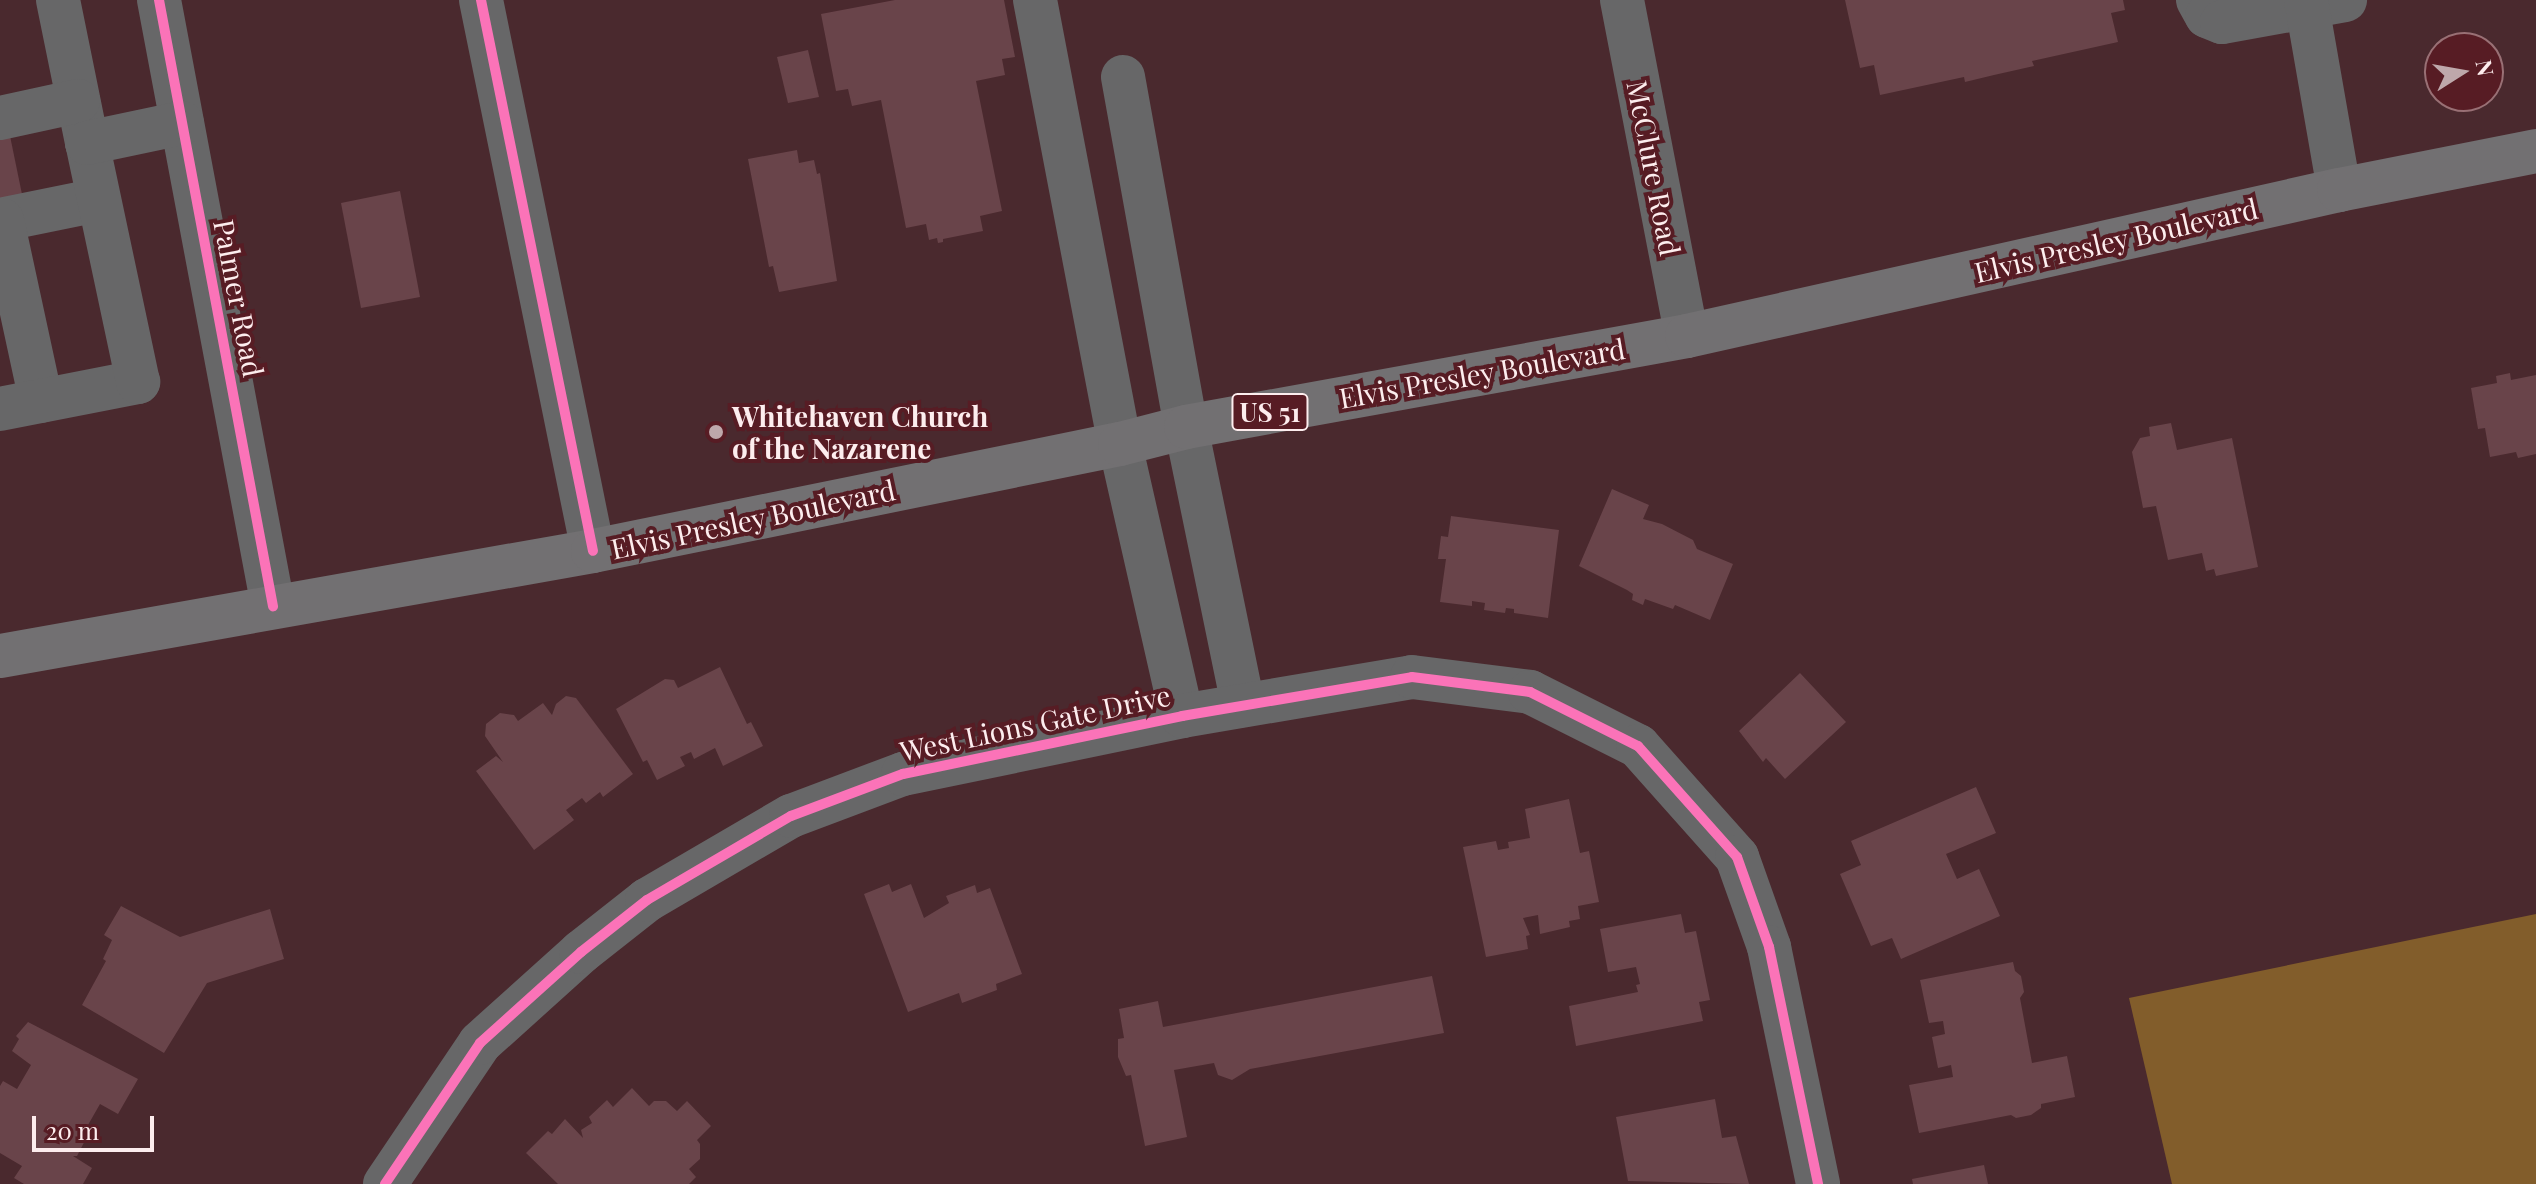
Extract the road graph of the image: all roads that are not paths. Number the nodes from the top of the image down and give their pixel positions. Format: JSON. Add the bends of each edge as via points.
{"nodes":[{"id":1,"x":58,"y":0,"type":"edge"},
{"id":2,"x":159,"y":0,"type":"edge"},
{"id":3,"x":481,"y":0,"type":"edge"},
{"id":4,"x":1035,"y":0,"type":"edge"},
{"id":5,"x":1622,"y":0,"type":"edge"},
{"id":6,"x":2198,"y":0,"type":"edge"},
{"id":7,"x":2320,"y":3,"type":"edge"},
{"id":8,"x":1123,"y":77,"type":"dead end"},
{"id":9,"x":0,"y":118,"type":"edge"},
{"id":10,"x":82,"y":122,"type":"junction"},
{"id":11,"x":182,"y":123,"type":"junction"},
{"id":12,"x":2536,"y":151,"type":"edge"},
{"id":13,"x":2339,"y":190,"type":"junction"},
{"id":14,"x":98,"y":200,"type":"junction"},
{"id":15,"x":1,"y":220,"type":"edge"},
{"id":16,"x":1687,"y":336,"type":"junction"},
{"id":17,"x":20,"y":405,"type":"edge"},
{"id":18,"x":1186,"y":427,"type":"junction"},
{"id":19,"x":1120,"y":444,"type":"junction"},
{"id":20,"x":593,"y":551,"type":"junction"},
{"id":21,"x":273,"y":606,"type":"junction"},
{"id":22,"x":0,"y":656,"type":"edge"},
{"id":23,"x":1243,"y":705,"type":"junction"},
{"id":24,"x":1182,"y":716,"type":"junction"},
{"id":25,"x":385,"y":1184,"type":"edge"},
{"id":26,"x":1818,"y":1184,"type":"edge"}],
"edges":[{"from":1,"to":10,"type":"street"},
{"from":2,"to":11,"type":"street","name":"Palmer Road"},
{"from":3,"to":20,"type":"street"},
{"from":4,"to":19,"type":"street","name":"West Lions Gate Drive"},
{"from":5,"to":16,"type":"street","name":"McClure Road"},
{"from":6,"to":7,"type":"street","via":[[2207,16],[2222,22]]},
{"from":7,"to":13,"type":"street"},
{"from":8,"to":18,"type":"street"},
{"from":9,"to":10,"type":"street"},
{"from":10,"to":11,"type":"street"},
{"from":10,"to":14,"type":"street"},
{"from":11,"to":21,"type":"street","name":"Palmer Road"},
{"from":12,"to":13,"type":"main road","name":"Elvis Presley Boulevard","number":"US 51"},
{"from":13,"to":16,"type":"main road","name":"Elvis Presley Boulevard","number":"US 51"},
{"from":14,"to":15,"type":"street"},
{"from":14,"to":17,"type":"street","via":[[138,382]]},
{"from":15,"to":17,"type":"street"},
{"from":16,"to":18,"type":"main road","name":"Elvis Presley Boulevard","number":"US 51"},
{"from":18,"to":19,"type":"main road","name":"Elvis Presley Boulevard","number":"US 51"},
{"from":18,"to":23,"type":"street"},
{"from":19,"to":20,"type":"main road","name":"Elvis Presley Boulevard","number":"US 51"},
{"from":19,"to":24,"type":"street","name":"West Lions Gate Drive"},
{"from":20,"to":21,"type":"main road","name":"Elvis Presley Boulevard","number":"US 51"},
{"from":21,"to":22,"type":"main road","name":"Elvis Presley Boulevard","number":"US 51"},
{"from":23,"to":24,"type":"street","name":"West Lions Gate Drive"},
{"from":23,"to":26,"type":"street","name":"West Lions Gate Drive","via":[[1412,677],[1530,692],[1638,746],[1737,857],[1769,947]]},
{"from":24,"to":25,"type":"street","name":"West Lions Gate Drive","via":[[903,774],[791,816],[708,862],[592,943],[480,1043]]}]}
